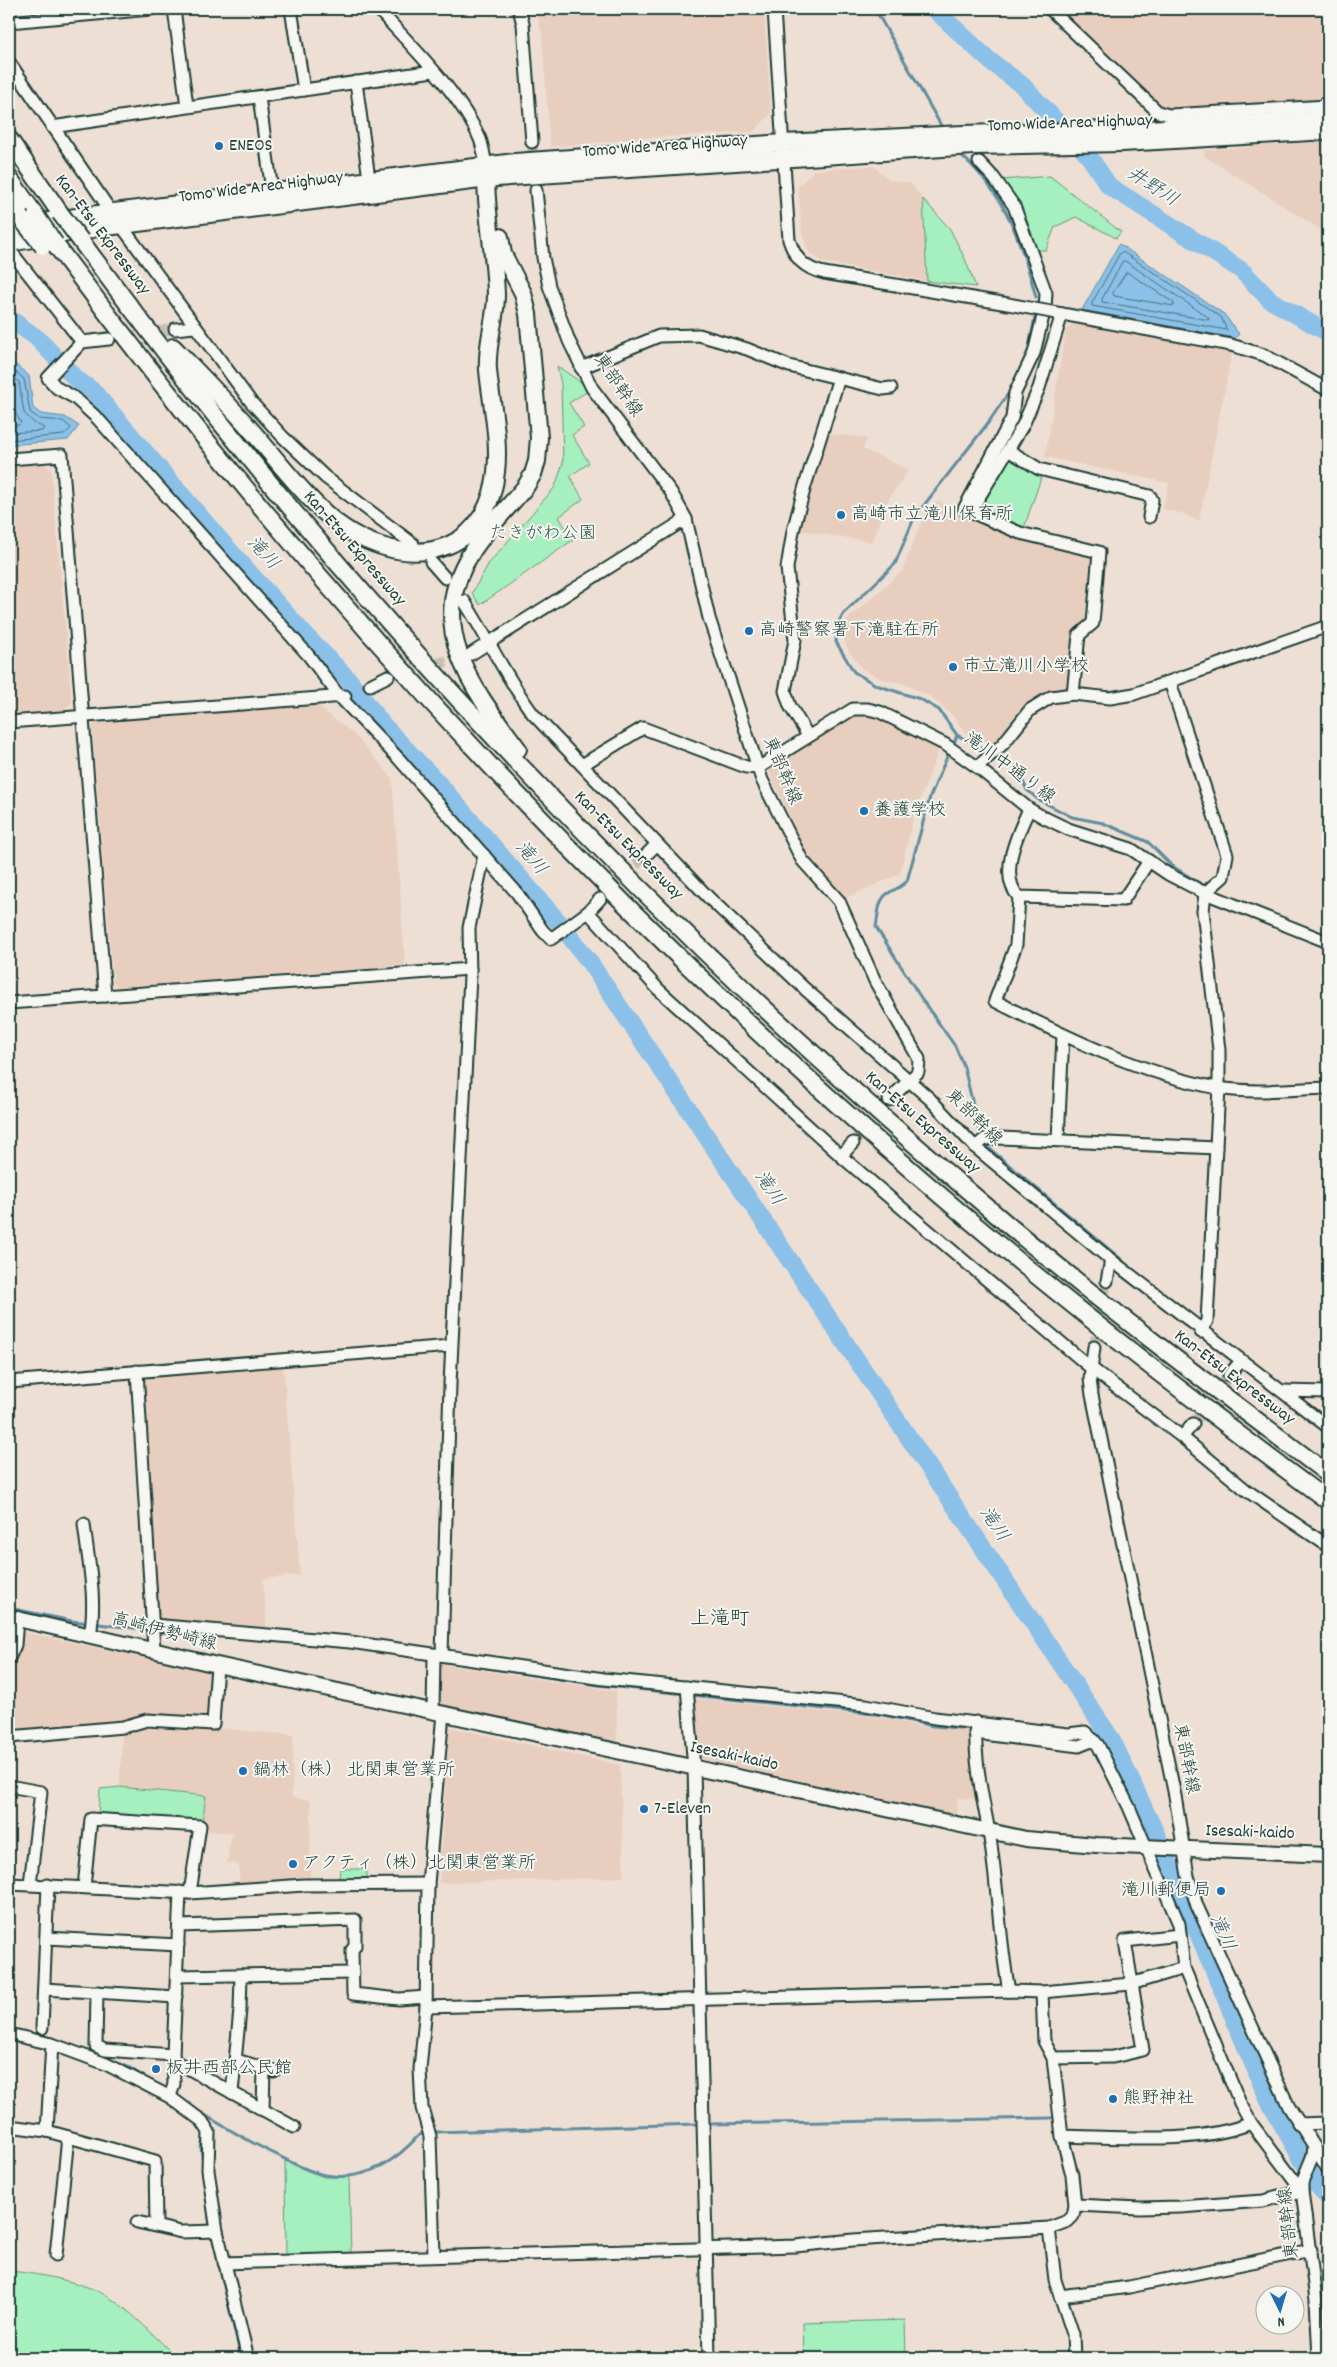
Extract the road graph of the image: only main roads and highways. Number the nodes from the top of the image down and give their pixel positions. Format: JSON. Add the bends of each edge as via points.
{"nodes":[{"id":1,"x":1328,"y":119,"type":"edge"},
{"id":2,"x":1328,"y":131,"type":"edge"},
{"id":3,"x":9,"y":139,"type":"edge"},
{"id":4,"x":968,"y":140,"type":"junction"},
{"id":5,"x":489,"y":174,"type":"junction"},
{"id":6,"x":9,"y":178,"type":"edge"},
{"id":7,"x":9,"y":203,"type":"edge"},
{"id":8,"x":22,"y":220,"type":"edge"},
{"id":9,"x":9,"y":243,"type":"edge"},
{"id":10,"x":107,"y":276,"type":"junction"},
{"id":11,"x":568,"y":814,"type":"junction"},
{"id":12,"x":1328,"y":1474,"type":"edge"},
{"id":13,"x":1328,"y":1501,"type":"edge"},
{"id":14,"x":13,"y":1618,"type":"edge"},
{"id":15,"x":310,"y":1684,"type":"joint"},
{"id":16,"x":1328,"y":1855,"type":"edge"}],
"edges":[{"from":1,"to":4,"type":"highway","name":"Tomo Wide Area Highway","via":[[1016,133]]},
{"from":2,"to":4,"type":"highway","name":"Tomo Wide Area Highway","via":[[1028,145]]},
{"from":3,"to":10,"type":"highway","name":"Kan-Etsu Expressway","bridge":true},
{"from":4,"to":5,"type":"highway","name":"Tomo Wide Area Highway"},
{"from":5,"to":8,"type":"highway","name":"Tomo Wide Area Highway","via":[[369,179],[112,213]]},
{"from":5,"to":9,"type":"highway","name":"Tomo Wide Area Highway"},
{"from":5,"to":10,"type":"highway","via":[[496,276],[495,316],[488,358],[496,470],[491,498],[475,526],[464,536],[437,549],[410,552],[382,546],[346,529],[324,512],[242,419]]},
{"from":5,"to":11,"type":"highway","via":[[503,254],[522,293],[528,314],[538,450],[533,474],[526,486],[463,567],[452,600],[452,629],[457,652],[480,698]]},
{"from":6,"to":8,"type":"highway"},
{"from":7,"to":8,"type":"highway"},
{"from":8,"to":13,"type":"highway","bridge":true,"via":[[86,285],[328,585],[500,774],[735,1011],[831,1100],[982,1231],[1201,1406]]},
{"from":10,"to":11,"type":"highway","name":"Kan-Etsu Expressway","via":[[192,386],[345,570],[439,677]]},
{"from":11,"to":12,"type":"highway","name":"Kan-Etsu Expressway","via":[[749,994],[922,1150],[1100,1299]]},
{"from":14,"to":15,"type":"main road","name":"高崎伊勢崎線"},
{"from":15,"to":16,"type":"main road","name":"Isesaki-kaido","via":[[989,1832],[1062,1843]]}]}
